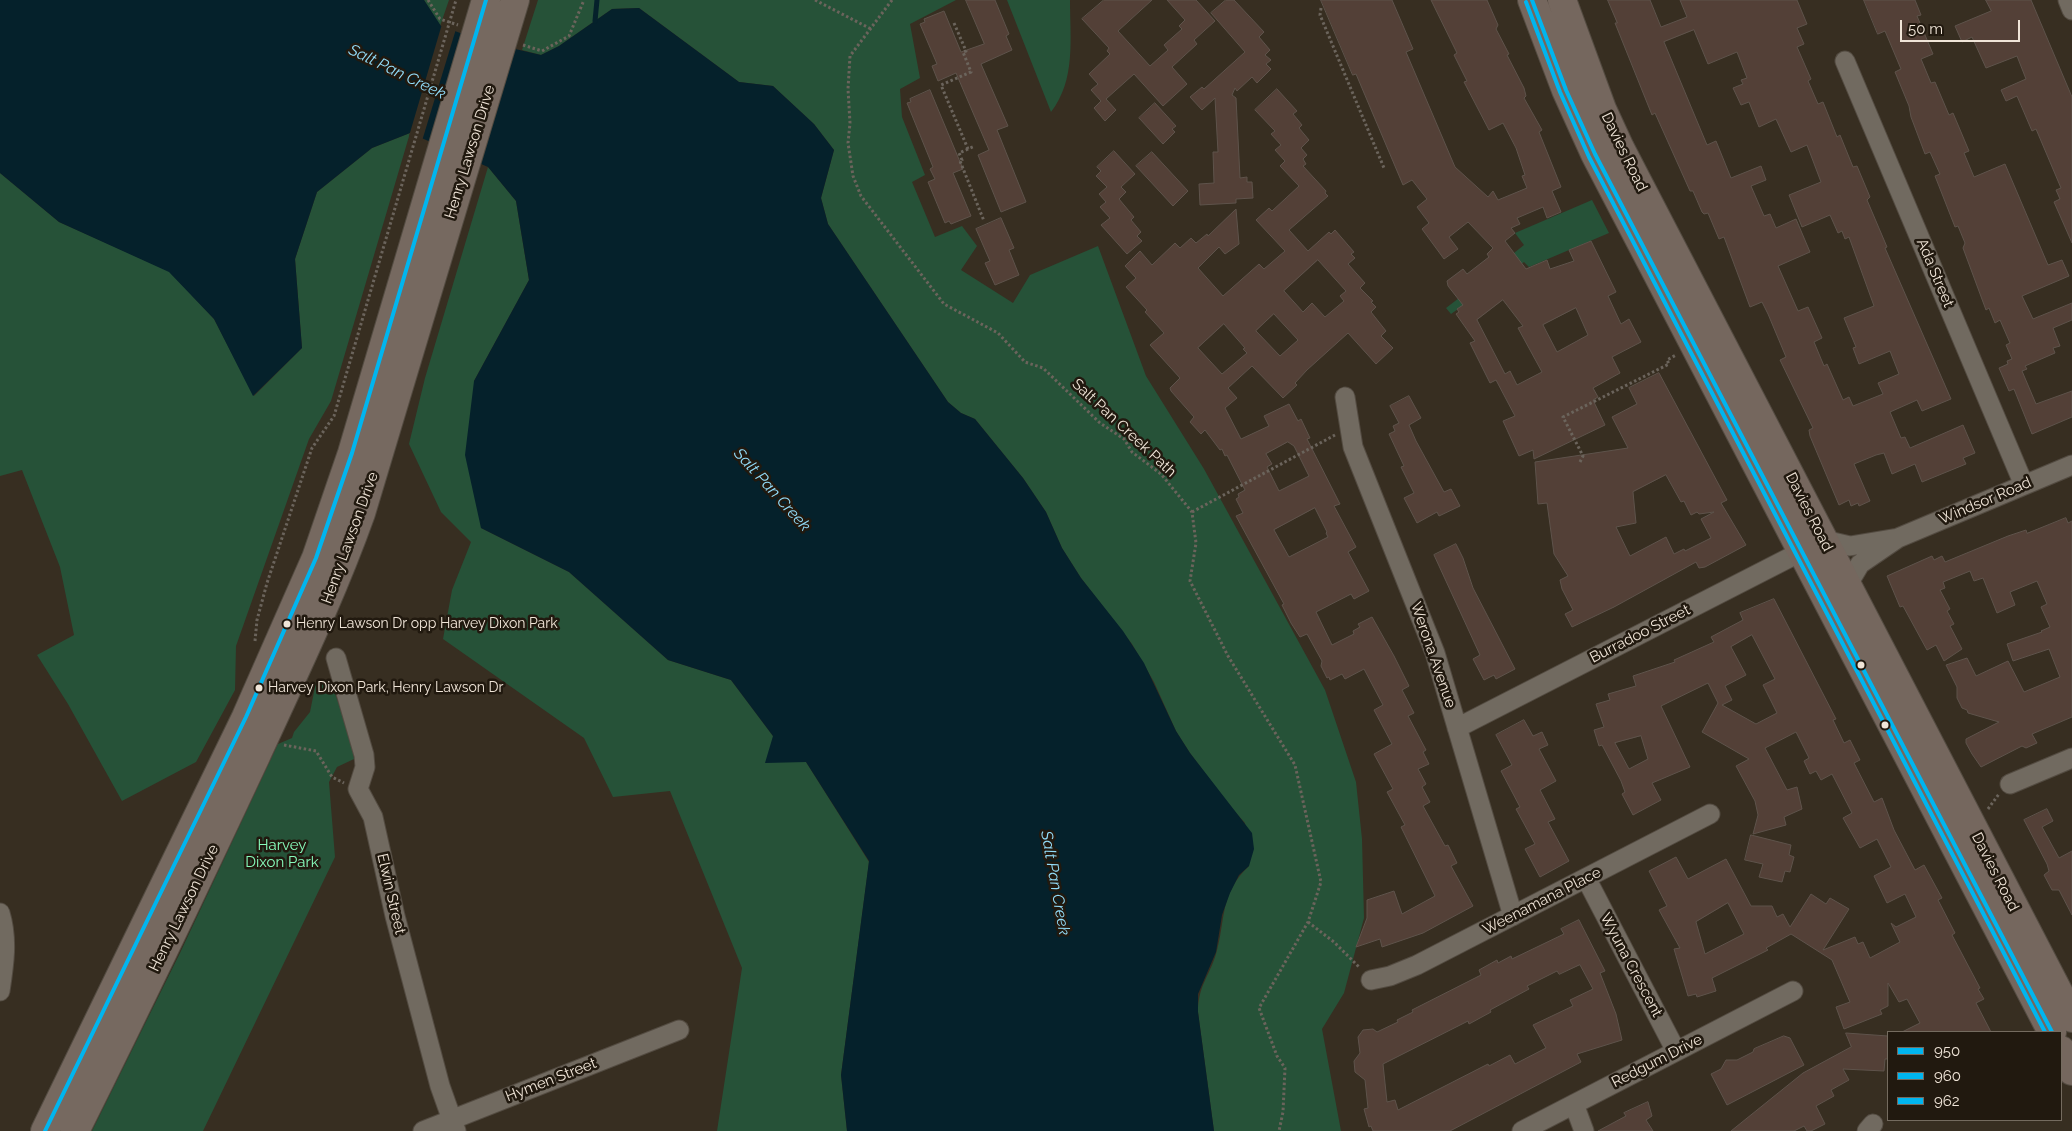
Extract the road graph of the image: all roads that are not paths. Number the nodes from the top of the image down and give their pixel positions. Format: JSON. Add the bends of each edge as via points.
{"nodes":[{"id":1,"x":486,"y":0,"type":"edge"},
{"id":2,"x":515,"y":0,"type":"edge"},
{"id":3,"x":1532,"y":0,"type":"edge"},
{"id":4,"x":1562,"y":0,"type":"edge"},
{"id":5,"x":2068,"y":0,"type":"edge"},
{"id":6,"x":2072,"y":10,"type":"edge"},
{"id":7,"x":1845,"y":61,"type":"dead end"},
{"id":8,"x":1345,"y":397,"type":"dead end"},
{"id":9,"x":378,"y":412,"type":"junction"},
{"id":10,"x":2072,"y":465,"type":"edge"},
{"id":11,"x":2024,"y":485,"type":"junction"},
{"id":12,"x":1898,"y":538,"type":"junction"},
{"id":13,"x":1812,"y":545,"type":"junction"},
{"id":14,"x":1847,"y":586,"type":"junction"},
{"id":15,"x":336,"y":658,"type":"dead end"},
{"id":16,"x":1457,"y":728,"type":"junction"},
{"id":17,"x":2072,"y":758,"type":"edge"},
{"id":18,"x":2010,"y":784,"type":"dead end"},
{"id":19,"x":1710,"y":814,"type":"dead end"},
{"id":20,"x":1586,"y":878,"type":"junction"},
{"id":21,"x":0,"y":913,"type":"edge"},
{"id":22,"x":1514,"y":916,"type":"junction"},
{"id":23,"x":1371,"y":980,"type":"road end"},
{"id":24,"x":1793,"y":990,"type":"dead end"},
{"id":25,"x":0,"y":991,"type":"edge"},
{"id":26,"x":2072,"y":1017,"type":"edge"},
{"id":27,"x":679,"y":1030,"type":"dead end"},
{"id":28,"x":2052,"y":1031,"type":"edge"},
{"id":29,"x":1676,"y":1051,"type":"junction"},
{"id":30,"x":2062,"y":1052,"type":"edge"},
{"id":31,"x":2072,"y":1071,"type":"edge"},
{"id":32,"x":1574,"y":1104,"type":"junction"},
{"id":33,"x":454,"y":1125,"type":"edge"},
{"id":34,"x":45,"y":1131,"type":"edge"},
{"id":35,"x":75,"y":1131,"type":"edge"},
{"id":36,"x":423,"y":1131,"type":"edge"},
{"id":37,"x":1522,"y":1131,"type":"edge"},
{"id":38,"x":1584,"y":1131,"type":"edge"}],
"edges":[{"from":1,"to":9,"type":"main road","name":"Henry Lawson Drive"},
{"from":2,"to":9,"type":"main road","name":"Henry Lawson Drive"},
{"from":3,"to":13,"type":"highway","name":"Davies Road","via":[[1566,90],[1595,154],[1694,345]]},
{"from":4,"to":13,"type":"highway","name":"Davies Road","via":[[1599,101]]},
{"from":5,"to":6,"type":"street"},
{"from":7,"to":11,"type":"street","name":"Ada Street"},
{"from":8,"to":16,"type":"street","name":"Werona Avenue","via":[[1353,447],[1427,631]]},
{"from":9,"to":34,"type":"main road","name":"Henry Lawson Drive","via":[[335,505],[316,558],[246,717]]},
{"from":9,"to":35,"type":"main road","name":"Henry Lawson Drive","via":[[361,513],[340,570],[240,790]]},
{"from":10,"to":11,"type":"street","name":"Windsor Road"},
{"from":11,"to":12,"type":"street","name":"Windsor Road"},
{"from":12,"to":13,"type":"street","name":"Windsor Road","via":[[1850,546]]},
{"from":12,"to":14,"type":"street","name":"Windsor Road","via":[[1860,564]]},
{"from":13,"to":14,"type":"highway","name":"Davies Road"},
{"from":13,"to":16,"type":"street","name":"Burradoo Street"},
{"from":13,"to":28,"type":"highway","name":"Davies Road"},
{"from":14,"to":26,"type":"highway","name":"Davies Road"},
{"from":15,"to":33,"type":"street","name":"Elwin Street","via":[[364,755],[365,767],[358,789],[373,817],[399,931],[440,1086]]},
{"from":16,"to":22,"type":"street","name":"Werona Avenue"},
{"from":17,"to":18,"type":"street"},
{"from":19,"to":20,"type":"street","name":"Weenamana Place"},
{"from":20,"to":22,"type":"street","name":"Weenamana Place"},
{"from":20,"to":29,"type":"street","name":"Wyuna Crescent"},
{"from":21,"to":25,"type":"street","via":[[5,934]]},
{"from":22,"to":23,"type":"street","name":"Weenamana Place","via":[[1403,972]]},
{"from":24,"to":29,"type":"street","name":"Redgum Drive"},
{"from":27,"to":33,"type":"street","name":"Hymen Street"},
{"from":29,"to":32,"type":"street","name":"Redgum Drive"},
{"from":30,"to":31,"type":"highway"},
{"from":32,"to":37,"type":"street","name":"Redgum Drive"},
{"from":32,"to":38,"type":"street"},
{"from":33,"to":36,"type":"street","name":"Hymen Street"}]}
